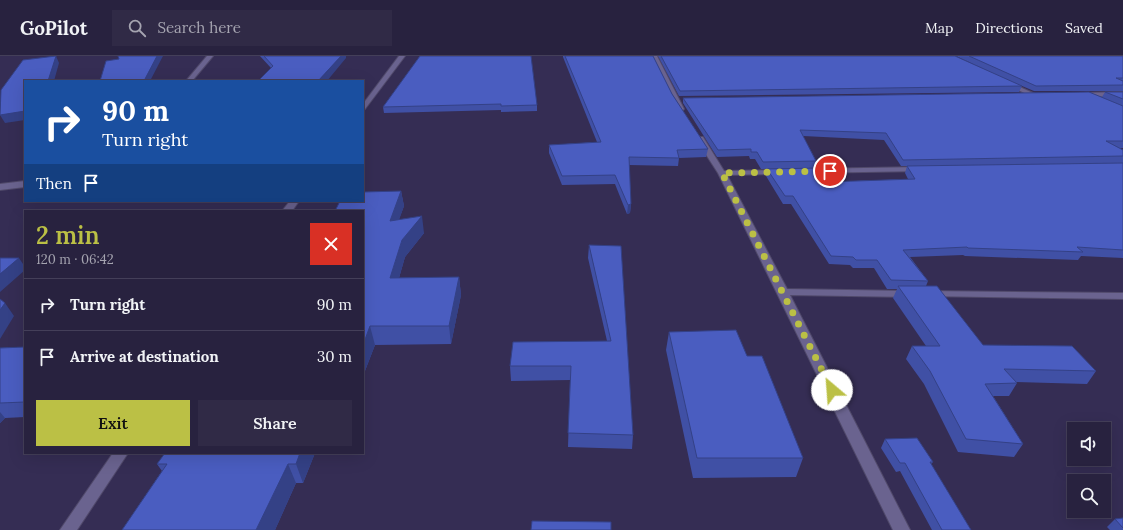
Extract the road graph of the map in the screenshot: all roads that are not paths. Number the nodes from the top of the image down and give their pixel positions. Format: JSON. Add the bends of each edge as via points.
{"nodes":[{"id":1,"x":210,"y":56,"type":"edge"},
{"id":2,"x":402,"y":56,"type":"edge"},
{"id":3,"x":654,"y":56,"type":"edge"},
{"id":4,"x":998,"y":79,"type":"edge"},
{"id":5,"x":189,"y":80,"type":"edge"},
{"id":6,"x":1085,"y":94,"type":"junction"},
{"id":7,"x":1123,"y":94,"type":"edge"},
{"id":8,"x":1017,"y":95,"type":"edge"},
{"id":9,"x":1033,"y":95,"type":"junction"},
{"id":10,"x":1040,"y":95,"type":"edge"},
{"id":11,"x":1070,"y":95,"type":"edge"},
{"id":12,"x":1104,"y":102,"type":"edge"},
{"id":13,"x":364,"y":107,"type":"edge"},
{"id":14,"x":926,"y":169,"type":"edge"},
{"id":15,"x":722,"y":173,"type":"junction"},
{"id":16,"x":24,"y":184,"type":"edge"},
{"id":17,"x":0,"y":186,"type":"edge"},
{"id":18,"x":783,"y":292,"type":"junction"},
{"id":19,"x":1123,"y":296,"type":"edge"},
{"id":20,"x":120,"y":454,"type":"edge"},
{"id":21,"x":68,"y":530,"type":"edge"},
{"id":22,"x":902,"y":530,"type":"edge"}],
"edges":[{"from":1,"to":5,"type":"street"},
{"from":2,"to":13,"type":"street"},
{"from":3,"to":15,"type":"street","via":[[680,100],[690,123]]},
{"from":4,"to":9,"type":"street"},
{"from":6,"to":7,"type":"street"},
{"from":6,"to":11,"type":"street"},
{"from":6,"to":12,"type":"street"},
{"from":8,"to":9,"type":"street"},
{"from":9,"to":10,"type":"street"},
{"from":14,"to":15,"type":"street"},
{"from":15,"to":18,"type":"street"},
{"from":16,"to":17,"type":"street"},
{"from":18,"to":19,"type":"street"},
{"from":18,"to":22,"type":"street"},
{"from":20,"to":21,"type":"street"}]}
